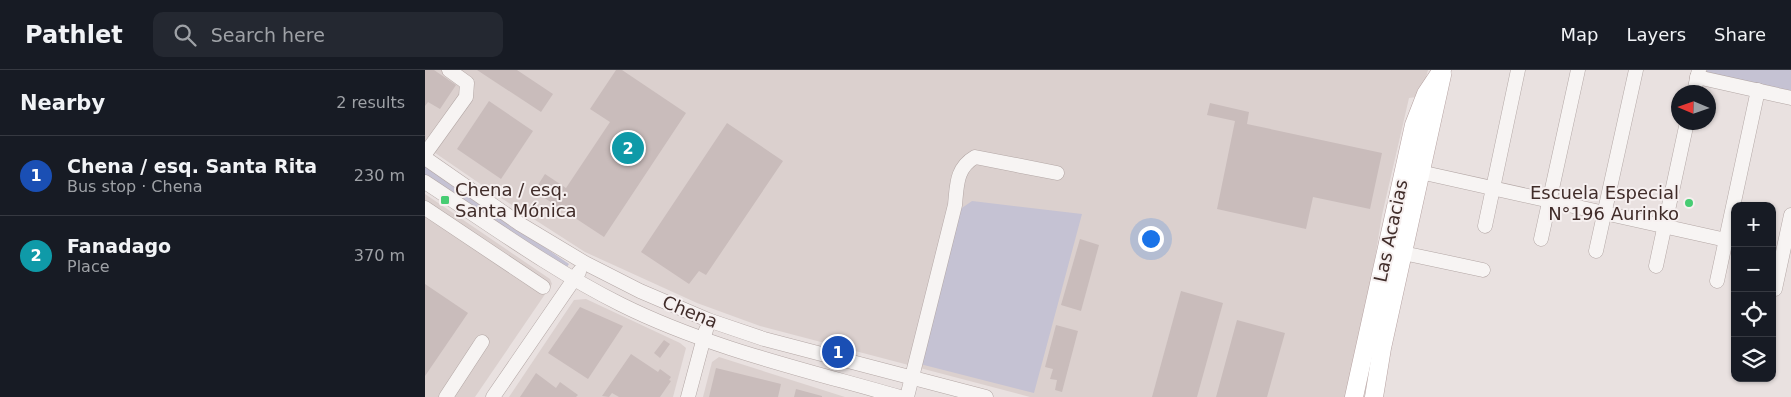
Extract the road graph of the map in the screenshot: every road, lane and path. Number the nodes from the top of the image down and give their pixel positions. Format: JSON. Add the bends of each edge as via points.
{"nodes":[{"id":1,"x":449,"y":70,"type":"edge"},
{"id":2,"x":1443,"y":70,"type":"edge"},
{"id":3,"x":1518,"y":70,"type":"edge"},
{"id":4,"x":1578,"y":70,"type":"edge"},
{"id":5,"x":1636,"y":70,"type":"edge"},
{"id":6,"x":1698,"y":73,"type":"edge"},
{"id":7,"x":1758,"y":90,"type":"junction"},
{"id":8,"x":1791,"y":98,"type":"edge"},
{"id":9,"x":1685,"y":130,"type":"edge"},
{"id":10,"x":425,"y":156,"type":"edge"},
{"id":11,"x":1405,"y":169,"type":"junction"},
{"id":12,"x":1057,"y":173,"type":"dead end"},
{"id":13,"x":1423,"y":173,"type":"junction"},
{"id":14,"x":425,"y":182,"type":"edge"},
{"id":15,"x":1493,"y":188,"type":"junction"},
{"id":16,"x":1549,"y":201,"type":"junction"},
{"id":17,"x":425,"y":208,"type":"edge"},
{"id":18,"x":1604,"y":213,"type":"junction"},
{"id":19,"x":1791,"y":215,"type":"edge"},
{"id":20,"x":1485,"y":226,"type":"dead end"},
{"id":21,"x":1665,"y":226,"type":"junction"},
{"id":22,"x":1541,"y":239,"type":"dead end"},
{"id":23,"x":1730,"y":241,"type":"edge"},
{"id":24,"x":1596,"y":251,"type":"dead end"},
{"id":25,"x":1782,"y":252,"type":"edge"},
{"id":26,"x":1403,"y":253,"type":"junction"},
{"id":27,"x":585,"y":264,"type":"junction"},
{"id":28,"x":1656,"y":266,"type":"dead end"},
{"id":29,"x":1483,"y":270,"type":"dead end"},
{"id":30,"x":574,"y":279,"type":"junction"},
{"id":31,"x":1717,"y":281,"type":"dead end"},
{"id":32,"x":1776,"y":284,"type":"edge"},
{"id":33,"x":543,"y":287,"type":"dead end"},
{"id":34,"x":708,"y":320,"type":"junction"},
{"id":35,"x":703,"y":339,"type":"junction"},
{"id":36,"x":482,"y":342,"type":"dead end"},
{"id":37,"x":912,"y":376,"type":"junction"},
{"id":38,"x":446,"y":397,"type":"edge"},
{"id":39,"x":493,"y":397,"type":"edge"},
{"id":40,"x":689,"y":397,"type":"edge"},
{"id":41,"x":900,"y":397,"type":"edge"},
{"id":42,"x":907,"y":397,"type":"edge"},
{"id":43,"x":986,"y":397,"type":"edge"},
{"id":44,"x":1354,"y":397,"type":"edge"},
{"id":45,"x":1374,"y":397,"type":"edge"}],
"edges":[{"from":1,"to":10,"type":"street","via":[[467,83],[466,97]]},
{"from":2,"to":11,"type":"main road","name":"Las Acacias","via":[[1426,94],[1418,114]]},
{"from":2,"to":13,"type":"main road","name":"Las Acacias"},
{"from":3,"to":15,"type":"street"},
{"from":4,"to":16,"type":"street"},
{"from":5,"to":18,"type":"street"},
{"from":6,"to":7,"type":"street"},
{"from":7,"to":8,"type":"street"},
{"from":7,"to":23,"type":"street"},
{"from":9,"to":21,"type":"street"},
{"from":10,"to":27,"type":"street","name":"Chena","via":[[520,224]]},
{"from":11,"to":13,"type":"street"},
{"from":11,"to":44,"type":"main road","name":"Las Acacias"},
{"from":12,"to":37,"type":"street","via":[[975,158],[961,170]]},
{"from":13,"to":15,"type":"street"},
{"from":13,"to":26,"type":"main road","name":"Las Acacias"},
{"from":14,"to":30,"type":"street","name":"Chena"},
{"from":15,"to":16,"type":"street"},
{"from":15,"to":20,"type":"street"},
{"from":16,"to":18,"type":"street"},
{"from":16,"to":22,"type":"street"},
{"from":17,"to":33,"type":"street"},
{"from":18,"to":21,"type":"street"},
{"from":18,"to":24,"type":"street"},
{"from":19,"to":25,"type":"street"},
{"from":21,"to":23,"type":"street"},
{"from":21,"to":28,"type":"street"},
{"from":23,"to":31,"type":"street"},
{"from":25,"to":32,"type":"street"},
{"from":26,"to":29,"type":"street"},
{"from":26,"to":45,"type":"main road","name":"Las Acacias"},
{"from":27,"to":30,"type":"street"},
{"from":27,"to":34,"type":"street","name":"Chena"},
{"from":30,"to":35,"type":"street","name":"Chena","via":[[622,305]]},
{"from":30,"to":39,"type":"street"},
{"from":34,"to":35,"type":"street"},
{"from":34,"to":37,"type":"street","name":"Chena","via":[[764,339]]},
{"from":35,"to":40,"type":"street"},
{"from":35,"to":41,"type":"street","name":"Chena"},
{"from":36,"to":38,"type":"street"},
{"from":37,"to":42,"type":"street"},
{"from":37,"to":43,"type":"street","name":"Chena"}]}
